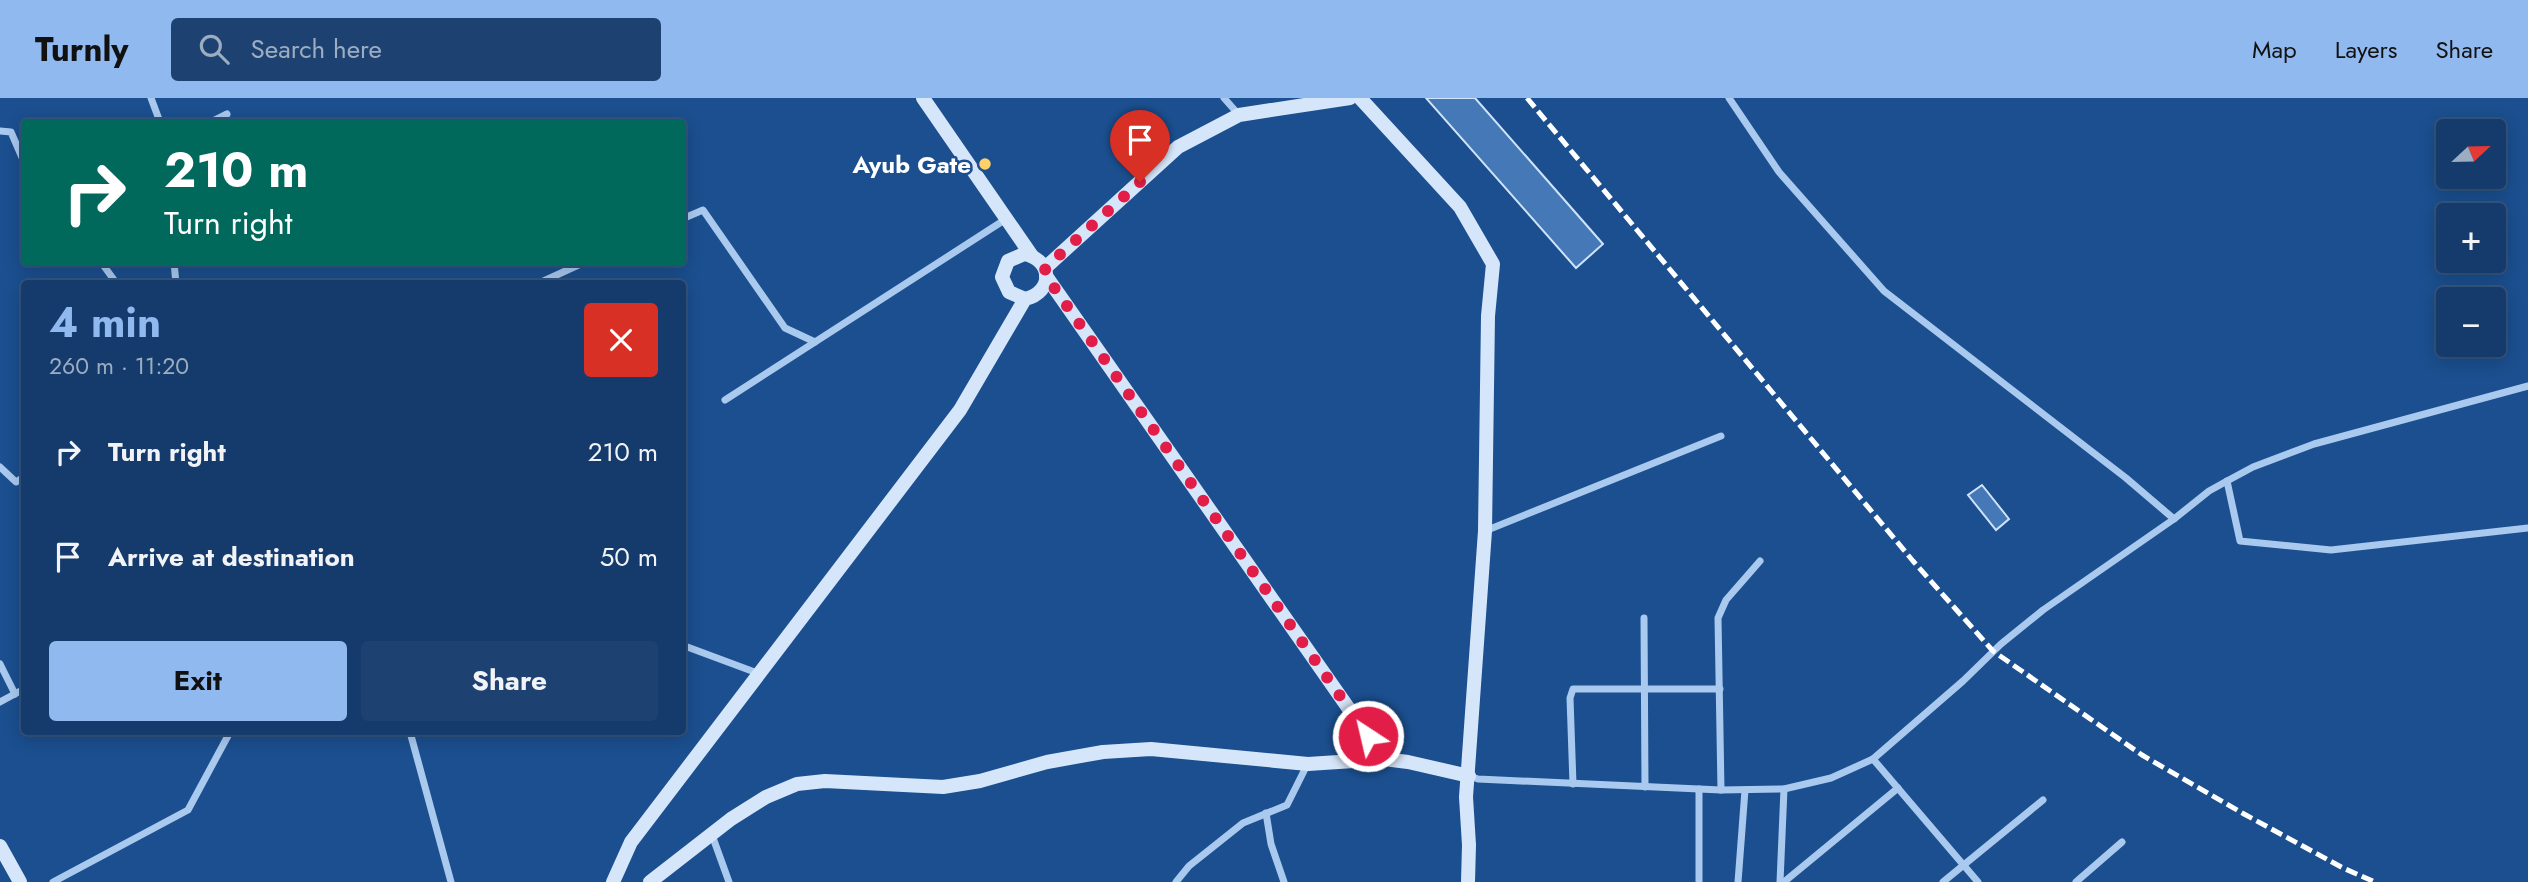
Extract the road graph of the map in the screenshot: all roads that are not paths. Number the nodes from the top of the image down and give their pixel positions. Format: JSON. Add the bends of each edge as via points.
{"nodes":[{"id":1,"x":151,"y":98,"type":"edge"},
{"id":2,"x":923,"y":98,"type":"edge"},
{"id":3,"x":1224,"y":98,"type":"edge"},
{"id":4,"x":1350,"y":98,"type":"edge"},
{"id":5,"x":1360,"y":98,"type":"edge"},
{"id":6,"x":1729,"y":98,"type":"edge"},
{"id":7,"x":227,"y":114,"type":"dead end"},
{"id":8,"x":1238,"y":116,"type":"junction"},
{"id":9,"x":159,"y":119,"type":"edge"},
{"id":10,"x":217,"y":119,"type":"edge"},
{"id":11,"x":0,"y":131,"type":"edge"},
{"id":12,"x":21,"y":155,"type":"edge"},
{"id":13,"x":686,"y":217,"type":"edge"},
{"id":14,"x":1006,"y":218,"type":"junction"},
{"id":15,"x":1032,"y":256,"type":"junction"},
{"id":16,"x":576,"y":266,"type":"edge"},
{"id":17,"x":1045,"y":272,"type":"junction"},
{"id":18,"x":546,"y":280,"type":"edge"},
{"id":19,"x":1025,"y":299,"type":"junction"},
{"id":20,"x":816,"y":342,"type":"junction"},
{"id":21,"x":2528,"y":386,"type":"edge"},
{"id":22,"x":725,"y":400,"type":"dead end"},
{"id":23,"x":1721,"y":436,"type":"dead end"},
{"id":24,"x":0,"y":467,"type":"edge"},
{"id":25,"x":21,"y":479,"type":"edge"},
{"id":26,"x":2227,"y":481,"type":"junction"},
{"id":27,"x":2174,"y":519,"type":"junction"},
{"id":28,"x":2528,"y":528,"type":"edge"},
{"id":29,"x":1485,"y":531,"type":"junction"},
{"id":30,"x":1760,"y":561,"type":"dead end"},
{"id":31,"x":1644,"y":618,"type":"dead end"},
{"id":32,"x":686,"y":646,"type":"edge"},
{"id":33,"x":0,"y":664,"type":"edge"},
{"id":34,"x":760,"y":674,"type":"junction"},
{"id":35,"x":1645,"y":689,"type":"junction"},
{"id":36,"x":1720,"y":689,"type":"junction"},
{"id":37,"x":21,"y":691,"type":"edge"},
{"id":38,"x":15,"y":694,"type":"junction"},
{"id":39,"x":0,"y":702,"type":"edge"},
{"id":40,"x":228,"y":735,"type":"edge"},
{"id":41,"x":411,"y":735,"type":"edge"},
{"id":42,"x":1384,"y":759,"type":"junction"},
{"id":43,"x":1873,"y":759,"type":"junction"},
{"id":44,"x":1308,"y":764,"type":"junction"},
{"id":45,"x":1469,"y":776,"type":"junction"},
{"id":46,"x":1573,"y":784,"type":"junction"},
{"id":47,"x":1645,"y":787,"type":"junction"},
{"id":48,"x":1898,"y":788,"type":"junction"},
{"id":49,"x":1699,"y":789,"type":"junction"},
{"id":50,"x":1784,"y":789,"type":"junction"},
{"id":51,"x":1721,"y":790,"type":"junction"},
{"id":52,"x":1745,"y":790,"type":"junction"},
{"id":53,"x":2043,"y":800,"type":"dead end"},
{"id":54,"x":1266,"y":813,"type":"junction"},
{"id":55,"x":711,"y":834,"type":"junction"},
{"id":56,"x":2122,"y":842,"type":"dead end"},
{"id":57,"x":0,"y":846,"type":"edge"},
{"id":58,"x":4,"y":862,"type":"edge"},
{"id":59,"x":1963,"y":866,"type":"junction"},
{"id":60,"x":17,"y":881,"type":"edge"},
{"id":61,"x":53,"y":882,"type":"edge"},
{"id":62,"x":451,"y":882,"type":"edge"},
{"id":63,"x":613,"y":882,"type":"edge"},
{"id":64,"x":650,"y":882,"type":"edge"},
{"id":65,"x":729,"y":882,"type":"edge"},
{"id":66,"x":1176,"y":882,"type":"edge"},
{"id":67,"x":1283,"y":882,"type":"edge"},
{"id":68,"x":1468,"y":882,"type":"edge"},
{"id":69,"x":1699,"y":882,"type":"edge"},
{"id":70,"x":1738,"y":882,"type":"edge"},
{"id":71,"x":1782,"y":882,"type":"edge"},
{"id":72,"x":1943,"y":882,"type":"edge"},
{"id":73,"x":1978,"y":882,"type":"edge"},
{"id":74,"x":2076,"y":882,"type":"edge"}],
"edges":[{"from":1,"to":9,"type":"street"},
{"from":2,"to":14,"type":"street"},
{"from":3,"to":8,"type":"street"},
{"from":4,"to":8,"type":"street"},
{"from":5,"to":29,"type":"street","via":[[1460,207],[1493,264]]},
{"from":6,"to":27,"type":"street","via":[[1779,172],[1884,291]]},
{"from":7,"to":10,"type":"street"},
{"from":8,"to":17,"type":"street","via":[[1178,147]]},
{"from":11,"to":12,"type":"street","via":[[11,132]]},
{"from":13,"to":20,"type":"street","via":[[703,210],[785,328]]},
{"from":14,"to":15,"type":"street"},
{"from":14,"to":20,"type":"street"},
{"from":15,"to":17,"type":"street","via":[[1040,260]]},
{"from":15,"to":19,"type":"street","via":[[1016,256],[1004,268],[1004,285]]},
{"from":16,"to":18,"type":"street"},
{"from":17,"to":19,"type":"street","via":[[1040,292]]},
{"from":17,"to":42,"type":"street"},
{"from":19,"to":34,"type":"street","via":[[960,410]]},
{"from":20,"to":22,"type":"street"},
{"from":21,"to":26,"type":"street","via":[[2314,444]]},
{"from":23,"to":29,"type":"street"},
{"from":24,"to":25,"type":"street","via":[[16,482]]},
{"from":26,"to":27,"type":"street"},
{"from":26,"to":28,"type":"street","via":[[2240,541],[2331,550]]},
{"from":27,"to":43,"type":"street","via":[[2032,619]]},
{"from":29,"to":45,"type":"street"},
{"from":30,"to":36,"type":"street","via":[[1726,600],[1718,618]]},
{"from":31,"to":35,"type":"street"},
{"from":32,"to":34,"type":"street"},
{"from":33,"to":38,"type":"street"},
{"from":34,"to":63,"type":"street","via":[[631,842]]},
{"from":35,"to":36,"type":"street"},
{"from":35,"to":46,"type":"street","via":[[1573,689]]},
{"from":35,"to":47,"type":"street"},
{"from":36,"to":51,"type":"street"},
{"from":37,"to":38,"type":"street"},
{"from":38,"to":39,"type":"street"},
{"from":40,"to":61,"type":"street","via":[[188,810]]},
{"from":41,"to":62,"type":"street"},
{"from":42,"to":44,"type":"street"},
{"from":42,"to":45,"type":"street"},
{"from":43,"to":48,"type":"street"},
{"from":43,"to":50,"type":"street","via":[[1831,778]]},
{"from":44,"to":54,"type":"street","via":[[1287,805]]},
{"from":44,"to":55,"type":"street","via":[[1151,749],[1047,762],[943,787],[825,781],[797,784],[766,797]]},
{"from":45,"to":46,"type":"street"},
{"from":45,"to":68,"type":"street"},
{"from":46,"to":47,"type":"street"},
{"from":47,"to":49,"type":"street"},
{"from":48,"to":59,"type":"street"},
{"from":48,"to":71,"type":"street"},
{"from":49,"to":51,"type":"street"},
{"from":49,"to":69,"type":"street"},
{"from":50,"to":52,"type":"street"},
{"from":50,"to":71,"type":"street"},
{"from":51,"to":52,"type":"street"},
{"from":52,"to":70,"type":"street"},
{"from":53,"to":59,"type":"street"},
{"from":54,"to":66,"type":"street","via":[[1243,823]]},
{"from":54,"to":67,"type":"street"},
{"from":55,"to":64,"type":"street"},
{"from":55,"to":65,"type":"street"},
{"from":56,"to":74,"type":"street"},
{"from":57,"to":58,"type":"street"},
{"from":58,"to":60,"type":"street"},
{"from":59,"to":72,"type":"street"},
{"from":59,"to":73,"type":"street"}]}
